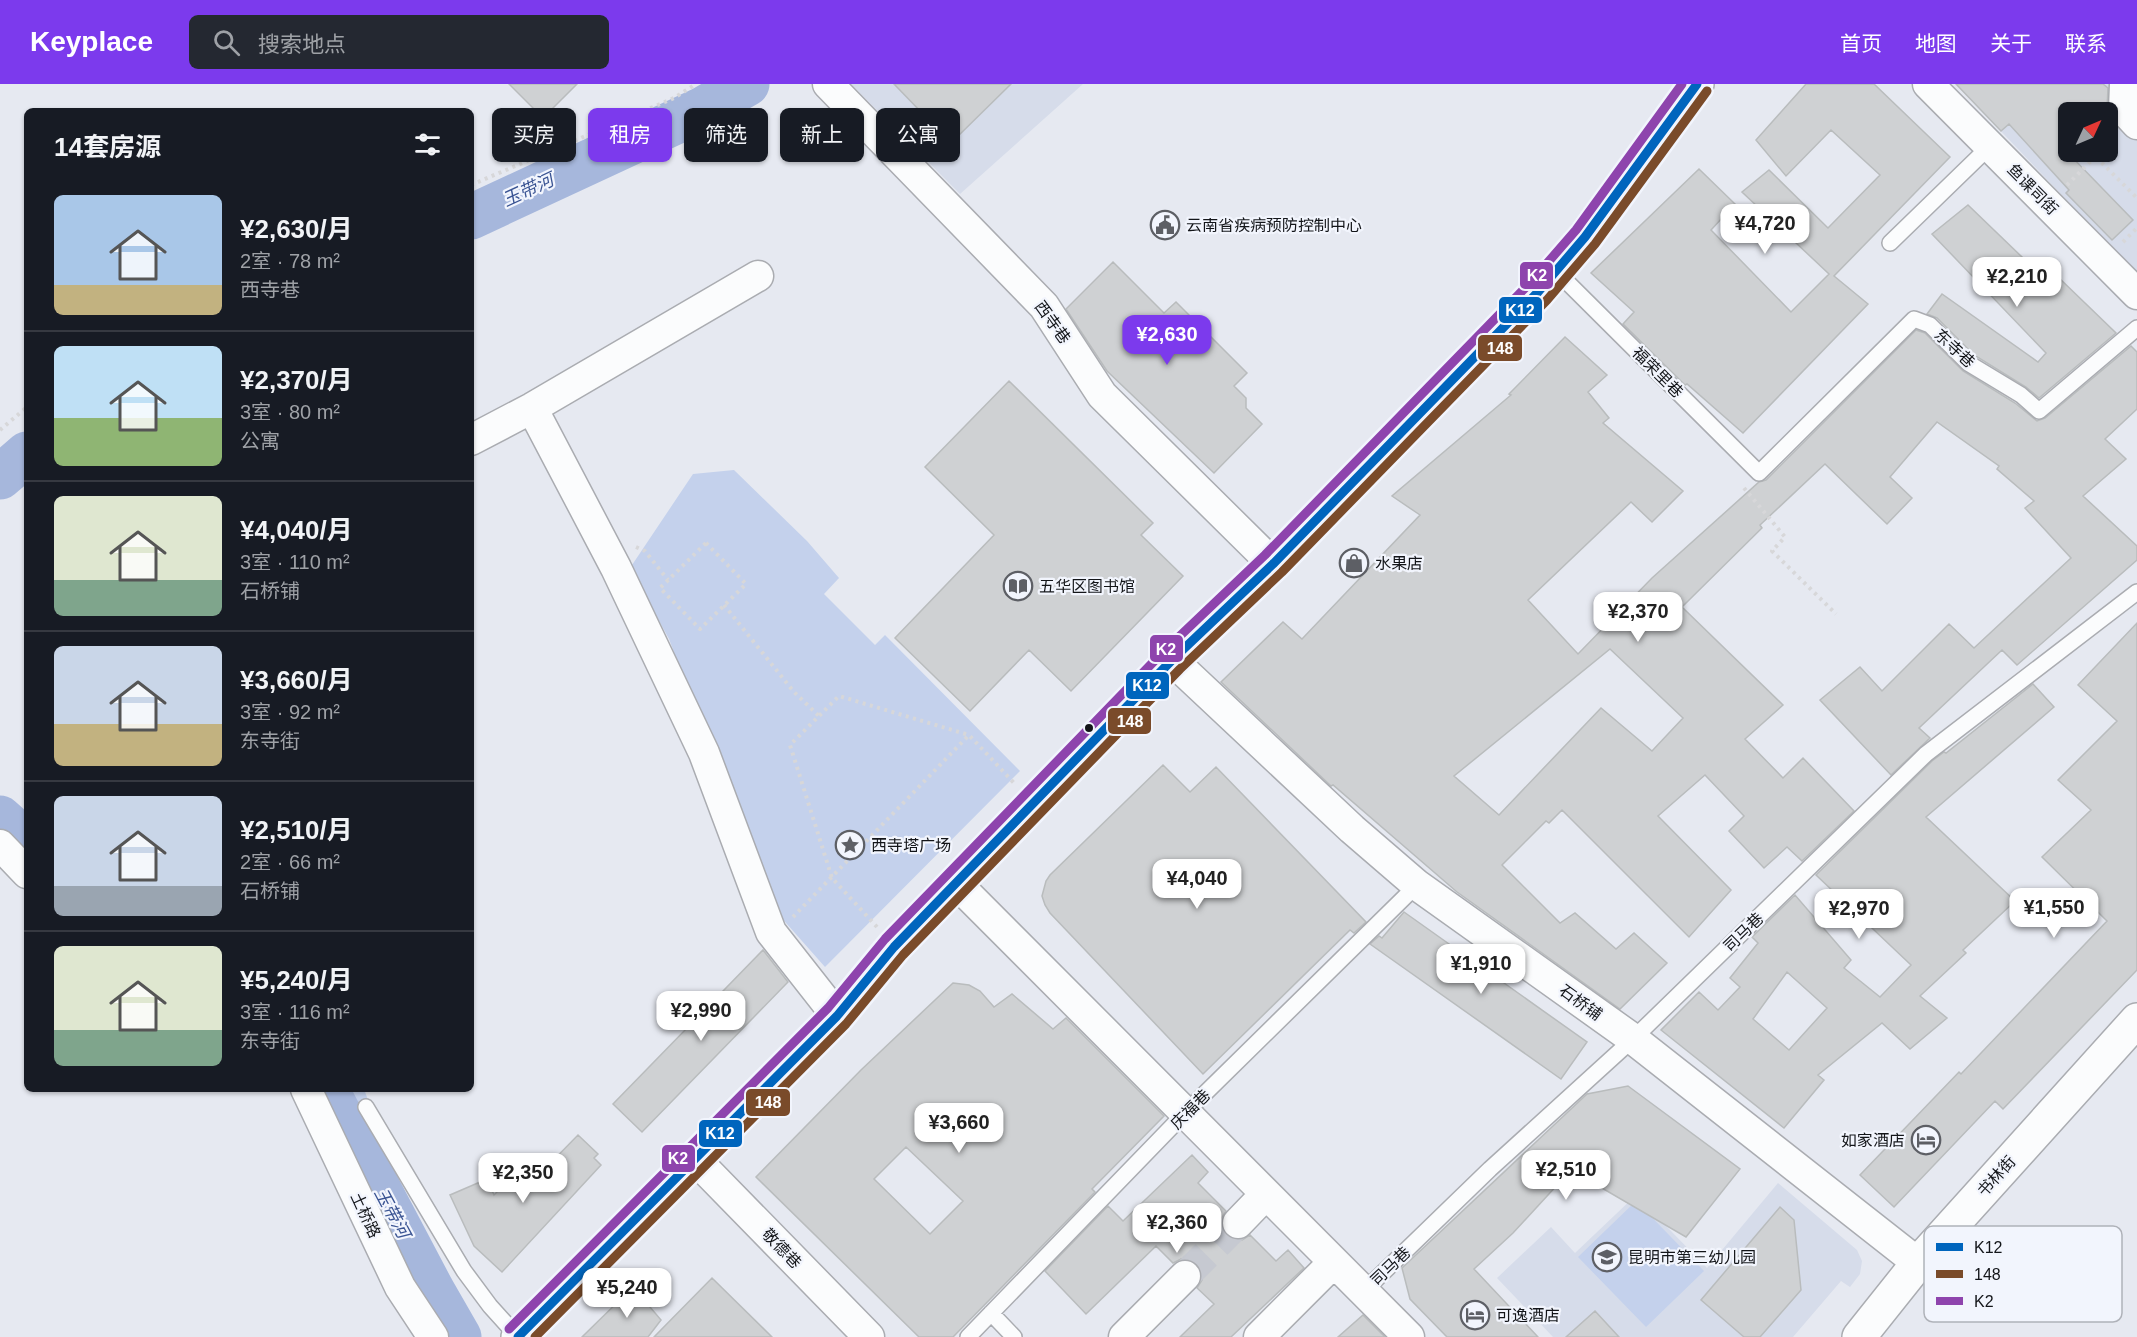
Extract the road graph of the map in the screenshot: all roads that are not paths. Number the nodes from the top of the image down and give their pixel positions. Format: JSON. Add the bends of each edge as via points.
{"nodes":[{"id":1,"x":828,"y":84,"type":"edge"},
{"id":2,"x":1697,"y":84,"type":"edge"},
{"id":3,"x":1928,"y":84,"type":"edge"},
{"id":4,"x":2126,"y":84,"type":"edge"},
{"id":5,"x":2137,"y":124,"type":"edge"},
{"id":6,"x":1990,"y":146,"type":"junction"},
{"id":7,"x":1890,"y":243,"type":"dead end"},
{"id":8,"x":1556,"y":271,"type":"junction"},
{"id":9,"x":758,"y":276,"type":"dead end"},
{"id":10,"x":2137,"y":294,"type":"edge"},
{"id":11,"x":2137,"y":328,"type":"edge"},
{"id":12,"x":532,"y":408,"type":"junction"},
{"id":13,"x":474,"y":438,"type":"edge"},
{"id":14,"x":1759,"y":472,"type":"joint"},
{"id":15,"x":1273,"y":564,"type":"junction"},
{"id":16,"x":2137,"y":592,"type":"edge"},
{"id":17,"x":1172,"y":660,"type":"junction"},
{"id":18,"x":0,"y":845,"type":"edge"},
{"id":19,"x":24,"y":870,"type":"edge"},
{"id":20,"x":956,"y":883,"type":"junction"},
{"id":21,"x":1417,"y":885,"type":"junction"},
{"id":22,"x":837,"y":1016,"type":"junction"},
{"id":23,"x":2132,"y":1034,"type":"edge"},
{"id":24,"x":1633,"y":1040,"type":"junction"},
{"id":25,"x":307,"y":1092,"type":"edge"},
{"id":26,"x":366,"y":1107,"type":"dead end"},
{"id":27,"x":1186,"y":1113,"type":"junction"},
{"id":28,"x":694,"y":1159,"type":"junction"},
{"id":29,"x":1266,"y":1194,"type":"junction"},
{"id":30,"x":1238,"y":1223,"type":"tunnel mouth"},
{"id":31,"x":1953,"y":1226,"type":"edge"},
{"id":32,"x":1924,"y":1257,"type":"edge"},
{"id":33,"x":1334,"y":1262,"type":"junction"},
{"id":34,"x":1918,"y":1263,"type":"junction"},
{"id":35,"x":1185,"y":1275,"type":"tunnel mouth"},
{"id":36,"x":1364,"y":1291,"type":"junction"},
{"id":37,"x":991,"y":1313,"type":"junction"},
{"id":38,"x":433,"y":1337,"type":"edge"},
{"id":39,"x":518,"y":1337,"type":"edge"},
{"id":40,"x":869,"y":1337,"type":"edge"},
{"id":41,"x":968,"y":1337,"type":"edge"},
{"id":42,"x":1014,"y":1337,"type":"edge"},
{"id":43,"x":1124,"y":1337,"type":"edge"},
{"id":44,"x":1259,"y":1337,"type":"edge"},
{"id":45,"x":1409,"y":1337,"type":"edge"},
{"id":46,"x":1859,"y":1337,"type":"edge"}],
"edges":[{"from":1,"to":15,"type":"street","name":"西寺巷","via":[[1044,306],[1102,395]]},
{"from":2,"to":8,"type":"street"},
{"from":3,"to":6,"type":"street","name":"鱼课司街"},
{"from":4,"to":5,"type":"street","via":[[2124,110]]},
{"from":6,"to":7,"type":"lane"},
{"from":6,"to":10,"type":"street","name":"鱼课司街"},
{"from":8,"to":14,"type":"lane","name":"福荣里巷"},
{"from":8,"to":15,"type":"street"},
{"from":9,"to":12,"type":"street"},
{"from":11,"to":14,"type":"lane","name":"东寺巷","via":[[2040,411],[1968,363],[1930,325],[1914,319]]},
{"from":12,"to":13,"type":"street"},
{"from":12,"to":22,"type":"street","via":[[704,753],[771,933]]},
{"from":15,"to":17,"type":"street"},
{"from":16,"to":24,"type":"lane","name":"司马巷","via":[[1926,754]]},
{"from":17,"to":20,"type":"street"},
{"from":17,"to":21,"type":"street","name":"石桥铺"},
{"from":18,"to":19,"type":"street"},
{"from":20,"to":22,"type":"street","via":[[894,947]]},
{"from":20,"to":27,"type":"street"},
{"from":21,"to":24,"type":"street","name":"石桥铺"},
{"from":21,"to":27,"type":"lane","name":"庆福巷"},
{"from":22,"to":28,"type":"street"},
{"from":23,"to":31,"type":"street","name":"书林街"},
{"from":24,"to":34,"type":"street","name":"石桥铺"},
{"from":24,"to":36,"type":"lane","name":"司马巷","via":[[1490,1169]]},
{"from":25,"to":38,"type":"street","name":"土桥路","via":[[400,1287]]},
{"from":26,"to":39,"type":"lane","via":[[464,1270]]},
{"from":27,"to":29,"type":"street"},
{"from":27,"to":37,"type":"lane","name":"庆福巷"},
{"from":28,"to":39,"type":"street"},
{"from":28,"to":40,"type":"street","name":"敬德巷"},
{"from":29,"to":30,"type":"street"},
{"from":29,"to":33,"type":"street"},
{"from":32,"to":34,"type":"street","name":"书林街"},
{"from":33,"to":36,"type":"street"},
{"from":33,"to":44,"type":"street"},
{"from":34,"to":46,"type":"street","name":"书林街"},
{"from":35,"to":43,"type":"street"},
{"from":36,"to":45,"type":"street"},
{"from":37,"to":41,"type":"lane","name":"庆福巷"},
{"from":37,"to":42,"type":"lane"}]}
